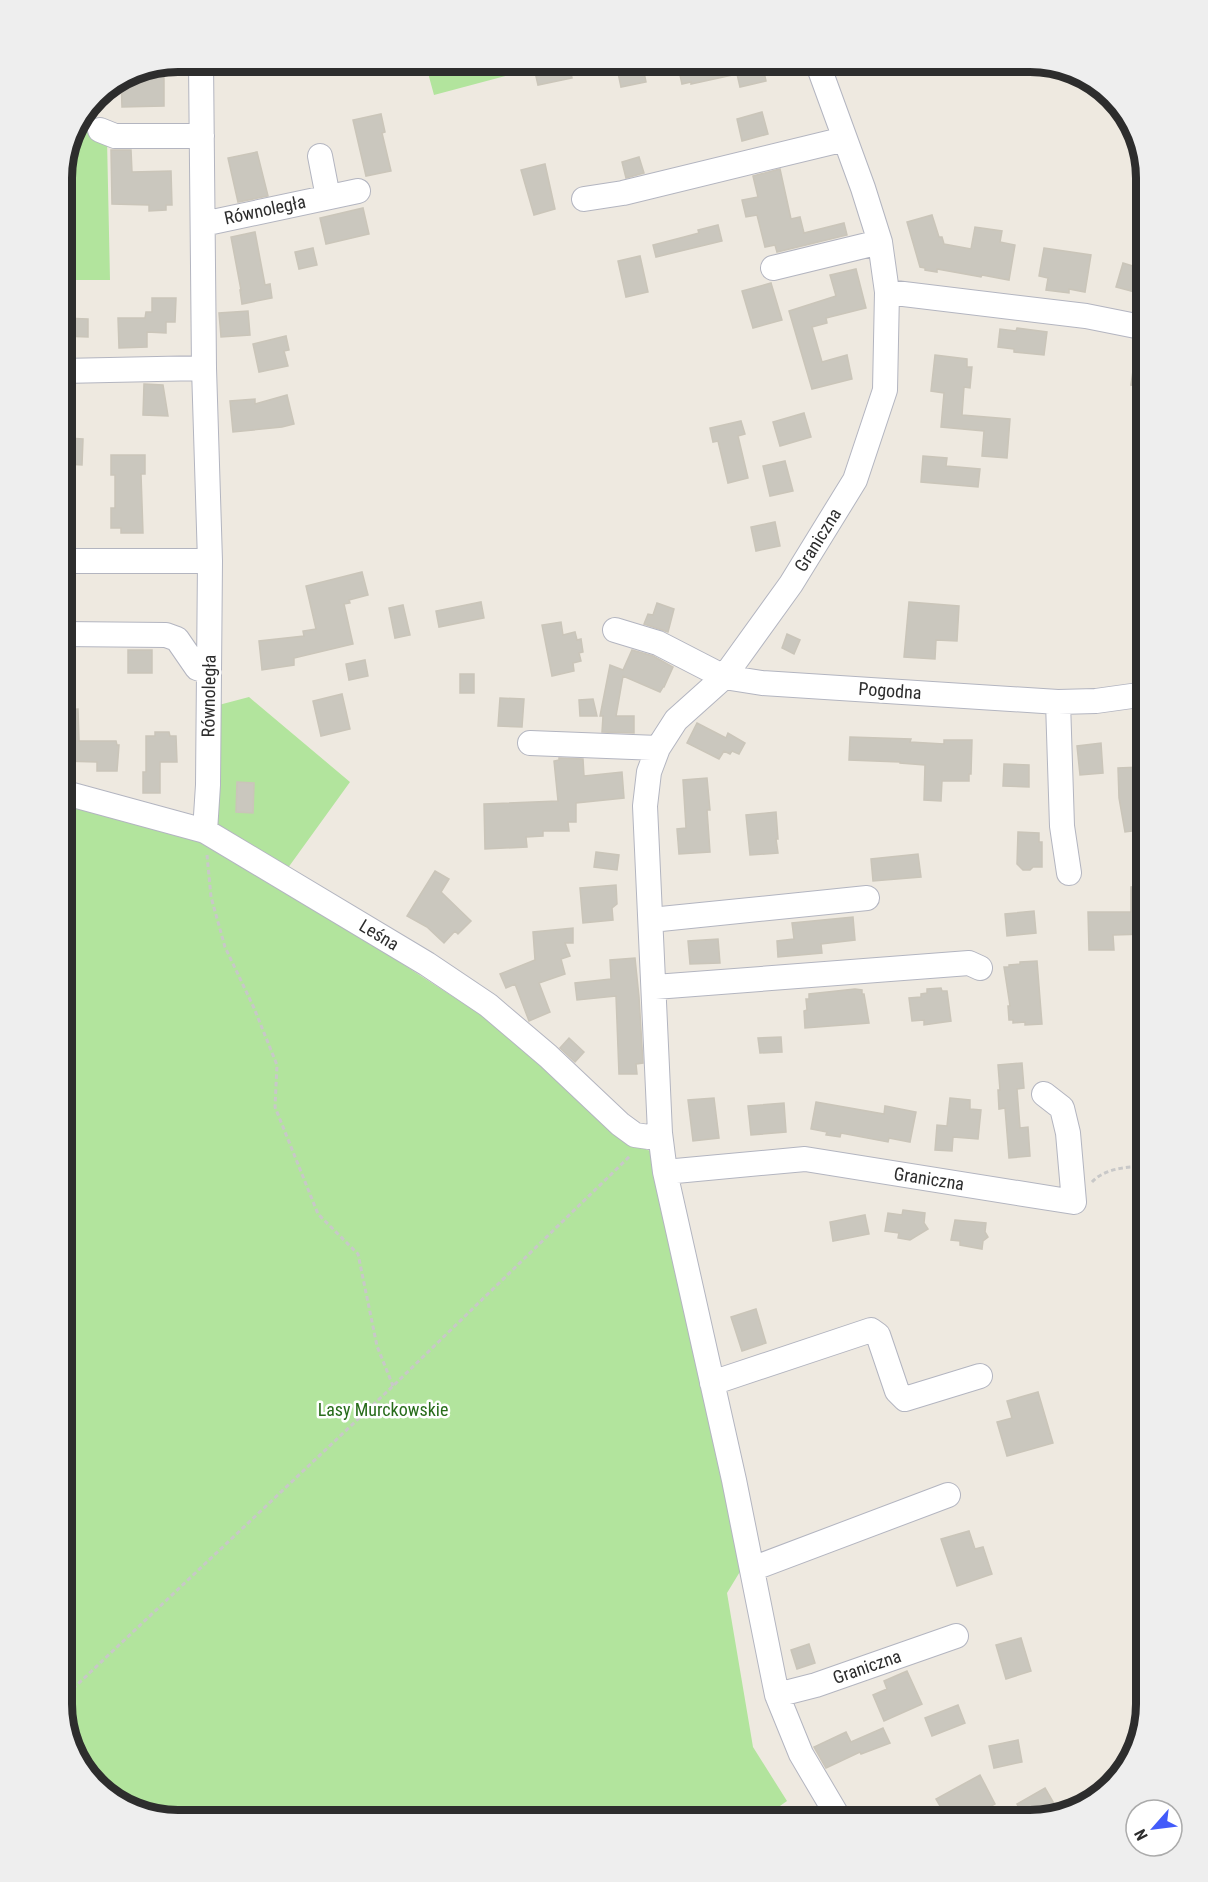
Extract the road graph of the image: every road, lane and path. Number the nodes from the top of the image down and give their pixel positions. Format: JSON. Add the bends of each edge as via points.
{"nodes":[{"id":1,"x":201,"y":72,"type":"edge"},
{"id":2,"x":821,"y":72,"type":"edge"},
{"id":3,"x":100,"y":130,"type":"dead end"},
{"id":4,"x":202,"y":136,"type":"junction"},
{"id":5,"x":845,"y":139,"type":"junction"},
{"id":6,"x":320,"y":156,"type":"dead end"},
{"id":7,"x":358,"y":191,"type":"dead end"},
{"id":8,"x":328,"y":197,"type":"junction"},
{"id":9,"x":584,"y":199,"type":"dead end"},
{"id":10,"x":202,"y":224,"type":"junction"},
{"id":11,"x":880,"y":243,"type":"junction"},
{"id":12,"x":773,"y":268,"type":"dead end"},
{"id":13,"x":887,"y":292,"type":"junction"},
{"id":14,"x":1136,"y":326,"type":"edge"},
{"id":15,"x":204,"y":368,"type":"junction"},
{"id":16,"x":72,"y":371,"type":"edge"},
{"id":17,"x":72,"y":561,"type":"edge"},
{"id":18,"x":210,"y":561,"type":"junction"},
{"id":19,"x":615,"y":630,"type":"dead end"},
{"id":20,"x":72,"y":634,"type":"edge"},
{"id":21,"x":209,"y":672,"type":"junction"},
{"id":22,"x":724,"y":677,"type":"junction"},
{"id":23,"x":1136,"y":695,"type":"edge"},
{"id":24,"x":1058,"y":702,"type":"junction"},
{"id":25,"x":530,"y":743,"type":"dead end"},
{"id":26,"x":658,"y":747,"type":"junction"},
{"id":27,"x":72,"y":795,"type":"edge"},
{"id":28,"x":205,"y":831,"type":"junction"},
{"id":29,"x":1069,"y":873,"type":"dead end"},
{"id":30,"x":867,"y":898,"type":"dead end"},
{"id":31,"x":651,"y":920,"type":"junction"},
{"id":32,"x":980,"y":968,"type":"dead end"},
{"id":33,"x":655,"y":987,"type":"junction"},
{"id":34,"x":1044,"y":1094,"type":"dead end"},
{"id":35,"x":655,"y":1135,"type":"junction"},
{"id":36,"x":1136,"y":1166,"type":"edge"},
{"id":37,"x":665,"y":1172,"type":"junction"},
{"id":38,"x":1074,"y":1202,"type":"junction"},
{"id":39,"x":980,"y":1376,"type":"dead end"},
{"id":40,"x":712,"y":1383,"type":"junction"},
{"id":41,"x":393,"y":1386,"type":"junction"},
{"id":42,"x":948,"y":1495,"type":"dead end"},
{"id":43,"x":752,"y":1569,"type":"junction"},
{"id":44,"x":956,"y":1636,"type":"dead end"},
{"id":45,"x":72,"y":1690,"type":"edge"},
{"id":46,"x":777,"y":1695,"type":"junction"},
{"id":47,"x":834,"y":1810,"type":"edge"}],
"edges":[{"from":1,"to":4,"type":"street","name":"Równoległa"},
{"from":2,"to":5,"type":"street","name":"Graniczna"},
{"from":3,"to":4,"type":"street","via":[[115,136]]},
{"from":4,"to":10,"type":"street","name":"Równoległa"},
{"from":5,"to":9,"type":"street"},
{"from":5,"to":11,"type":"street","name":"Graniczna"},
{"from":6,"to":8,"type":"street","name":"Równoległa"},
{"from":7,"to":8,"type":"street","name":"Równoległa"},
{"from":8,"to":10,"type":"street","name":"Równoległa"},
{"from":10,"to":15,"type":"street","name":"Równoległa"},
{"from":11,"to":12,"type":"street"},
{"from":11,"to":13,"type":"street","name":"Graniczna"},
{"from":13,"to":14,"type":"street","via":[[1086,316]]},
{"from":13,"to":22,"type":"street","name":"Graniczna","via":[[885,390],[855,480],[791,584]]},
{"from":15,"to":16,"type":"street"},
{"from":15,"to":18,"type":"street","name":"Równoległa"},
{"from":17,"to":18,"type":"street"},
{"from":18,"to":21,"type":"street","name":"Równoległa"},
{"from":19,"to":22,"type":"street","name":"Pogodna","via":[[658,643]]},
{"from":20,"to":21,"type":"street","via":[[166,635],[177,639],[197,668]]},
{"from":21,"to":28,"type":"street","name":"Równoległa"},
{"from":22,"to":24,"type":"street","name":"Pogodna","via":[[762,683]]},
{"from":22,"to":26,"type":"street","name":"Graniczna","via":[[676,720]]},
{"from":23,"to":24,"type":"street","name":"Pogodna"},
{"from":24,"to":29,"type":"street","via":[[1062,826]]},
{"from":25,"to":26,"type":"street"},
{"from":26,"to":31,"type":"street","name":"Graniczna","via":[[649,772],[645,806]]},
{"from":27,"to":28,"type":"street","name":"Leśna"},
{"from":28,"to":35,"type":"street","name":"Leśna","via":[[488,1005],[620,1124],[635,1135]]},
{"from":28,"to":41,"type":"path","via":[[211,897],[225,947],[277,1065],[275,1107],[318,1214],[358,1254],[377,1346]]},
{"from":30,"to":31,"type":"street"},
{"from":31,"to":33,"type":"street","name":"Graniczna"},
{"from":32,"to":33,"type":"street","via":[[969,963]]},
{"from":33,"to":35,"type":"street","name":"Graniczna"},
{"from":34,"to":38,"type":"street","via":[[1062,1108]]},
{"from":35,"to":37,"type":"street","name":"Graniczna"},
{"from":35,"to":41,"type":"path"},
{"from":36,"to":38,"type":"path","via":[[1098,1176]]},
{"from":37,"to":38,"type":"street","name":"Graniczna","via":[[805,1160]]},
{"from":37,"to":40,"type":"street","name":"Graniczna"},
{"from":39,"to":40,"type":"street","via":[[905,1399],[897,1391],[879,1335],[871,1330]]},
{"from":40,"to":43,"type":"street","name":"Graniczna"},
{"from":41,"to":45,"type":"path"},
{"from":42,"to":43,"type":"street"},
{"from":43,"to":46,"type":"street","name":"Graniczna"},
{"from":44,"to":46,"type":"street","name":"Graniczna"},
{"from":46,"to":47,"type":"street","name":"Graniczna","via":[[801,1754]]}]}
